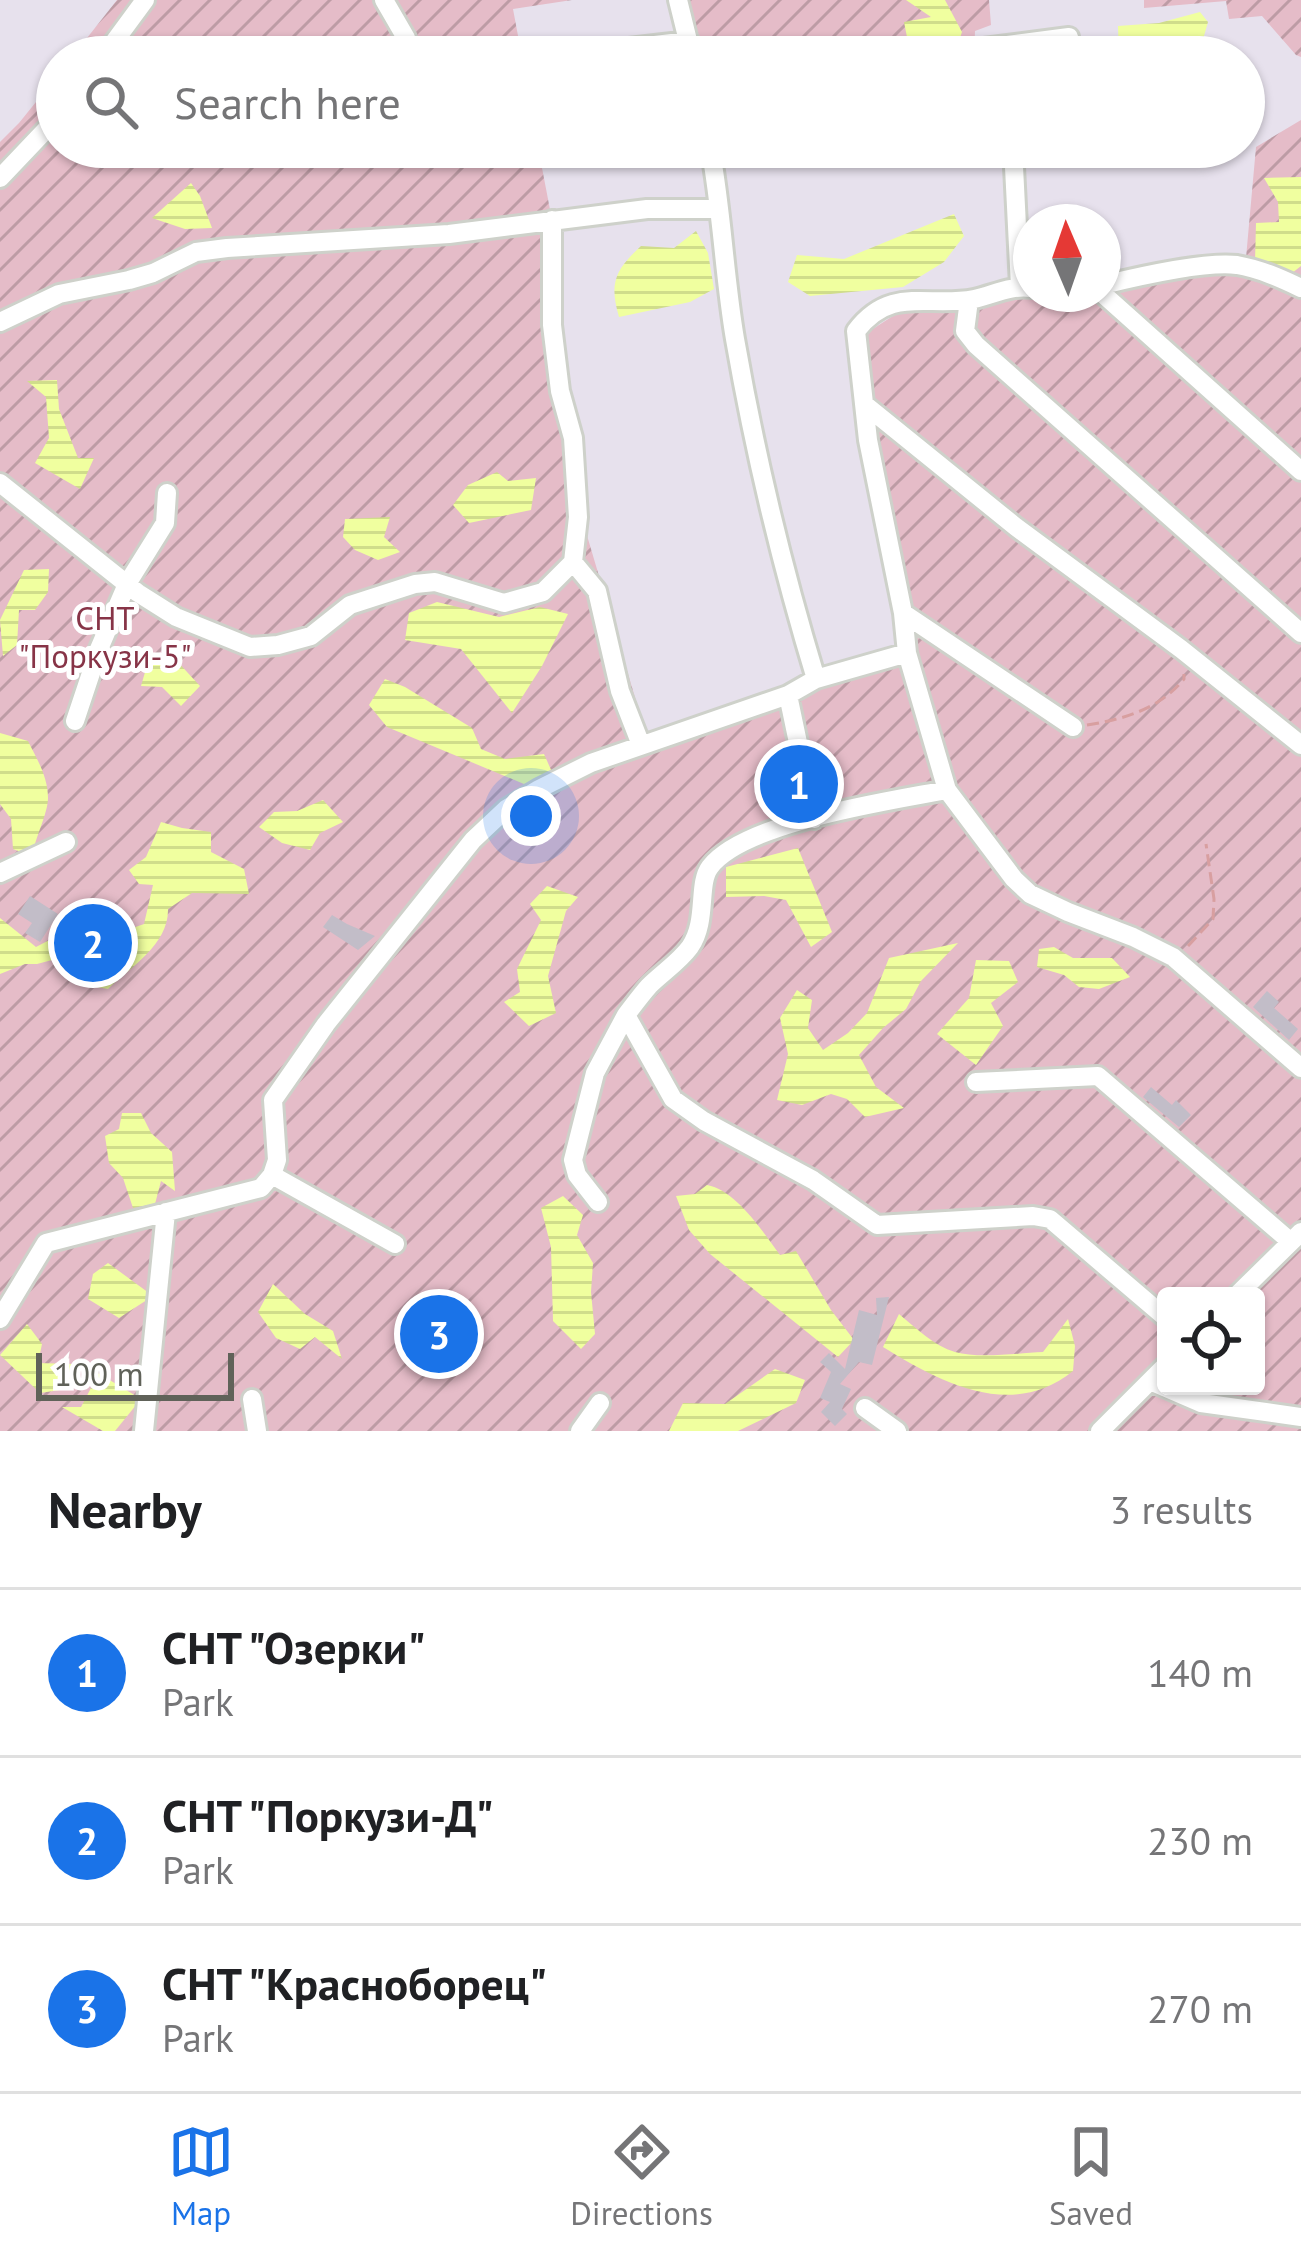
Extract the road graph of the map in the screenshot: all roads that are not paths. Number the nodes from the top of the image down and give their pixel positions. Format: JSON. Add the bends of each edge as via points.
{"nodes":[{"id":1,"x":146,"y":0,"type":"edge"},
{"id":2,"x":384,"y":0,"type":"edge"},
{"id":3,"x":678,"y":0,"type":"edge"},
{"id":4,"x":119,"y":36,"type":"edge"},
{"id":5,"x":405,"y":36,"type":"edge"},
{"id":6,"x":688,"y":36,"type":"edge"},
{"id":7,"x":36,"y":140,"type":"edge"},
{"id":8,"x":713,"y":168,"type":"edge"},
{"id":9,"x":1015,"y":168,"type":"edge"},
{"id":10,"x":0,"y":178,"type":"edge"},
{"id":11,"x":1018,"y":204,"type":"edge"},
{"id":12,"x":719,"y":209,"type":"junction"},
{"id":13,"x":552,"y":220,"type":"junction"},
{"id":14,"x":1121,"y":283,"type":"edge"},
{"id":15,"x":1301,"y":288,"type":"edge"},
{"id":16,"x":1013,"y":290,"type":"edge"},
{"id":17,"x":969,"y":300,"type":"junction"},
{"id":18,"x":1121,"y":306,"type":"edge"},
{"id":19,"x":0,"y":322,"type":"edge"},
{"id":20,"x":864,"y":404,"type":"junction"},
{"id":21,"x":1301,"y":471,"type":"edge"},
{"id":22,"x":0,"y":483,"type":"edge"},
{"id":23,"x":166,"y":493,"type":"dead end"},
{"id":24,"x":573,"y":562,"type":"junction"},
{"id":25,"x":127,"y":584,"type":"junction"},
{"id":26,"x":903,"y":614,"type":"junction"},
{"id":27,"x":1301,"y":633,"type":"edge"},
{"id":28,"x":908,"y":652,"type":"junction"},
{"id":29,"x":816,"y":679,"type":"junction"},
{"id":30,"x":788,"y":695,"type":"junction"},
{"id":31,"x":75,"y":721,"type":"dead end"},
{"id":32,"x":1073,"y":727,"type":"road end"},
{"id":33,"x":640,"y":745,"type":"junction"},
{"id":34,"x":1301,"y":745,"type":"edge"},
{"id":35,"x":946,"y":790,"type":"junction"},
{"id":36,"x":814,"y":819,"type":"junction"},
{"id":37,"x":66,"y":842,"type":"dead end"},
{"id":38,"x":0,"y":873,"type":"edge"},
{"id":39,"x":626,"y":1016,"type":"junction"},
{"id":40,"x":1301,"y":1068,"type":"edge"},
{"id":41,"x":976,"y":1082,"type":"dead end"},
{"id":42,"x":272,"y":1175,"type":"junction"},
{"id":43,"x":598,"y":1202,"type":"dead end"},
{"id":44,"x":166,"y":1212,"type":"junction"},
{"id":45,"x":38,"y":1222,"type":"dead end"},
{"id":46,"x":46,"y":1243,"type":"junction"},
{"id":47,"x":394,"y":1244,"type":"dead end"},
{"id":48,"x":1293,"y":1247,"type":"edge"},
{"id":49,"x":1246,"y":1287,"type":"edge"},
{"id":50,"x":1157,"y":1310,"type":"edge"},
{"id":51,"x":0,"y":1319,"type":"edge"},
{"id":52,"x":1157,"y":1374,"type":"edge"},
{"id":53,"x":1150,"y":1381,"type":"junction"},
{"id":54,"x":252,"y":1400,"type":"dead end"},
{"id":55,"x":600,"y":1402,"type":"dead end"},
{"id":56,"x":865,"y":1408,"type":"dead end"},
{"id":57,"x":1301,"y":1417,"type":"edge"},
{"id":58,"x":144,"y":1431,"type":"edge"},
{"id":59,"x":257,"y":1431,"type":"edge"},
{"id":60,"x":580,"y":1431,"type":"edge"},
{"id":61,"x":897,"y":1431,"type":"edge"},
{"id":62,"x":1100,"y":1431,"type":"edge"}],
"edges":[{"from":1,"to":4,"type":"street"},
{"from":2,"to":5,"type":"street"},
{"from":3,"to":6,"type":"street"},
{"from":7,"to":10,"type":"street"},
{"from":8,"to":12,"type":"street"},
{"from":9,"to":11,"type":"street"},
{"from":12,"to":13,"type":"street"},
{"from":12,"to":29,"type":"street","via":[[763,483]]},
{"from":13,"to":19,"type":"street","via":[[196,252],[141,277],[59,294]]},
{"from":13,"to":24,"type":"street","via":[[553,325],[577,496]]},
{"from":14,"to":15,"type":"street","via":[[1231,264]]},
{"from":16,"to":17,"type":"street"},
{"from":17,"to":20,"type":"street","via":[[919,300],[868,314],[856,331]]},
{"from":17,"to":27,"type":"street","via":[[965,331],[976,345]]},
{"from":18,"to":21,"type":"street"},
{"from":20,"to":26,"type":"street"},
{"from":20,"to":34,"type":"street"},
{"from":22,"to":25,"type":"street"},
{"from":23,"to":25,"type":"street","via":[[165,523]]},
{"from":24,"to":25,"type":"street","via":[[543,592],[504,603],[435,582],[415,584],[350,605],[311,636],[250,647],[176,617]]},
{"from":24,"to":33,"type":"street","via":[[597,591]]},
{"from":25,"to":31,"type":"street"},
{"from":26,"to":28,"type":"street"},
{"from":26,"to":32,"type":"street"},
{"from":28,"to":29,"type":"street"},
{"from":28,"to":35,"type":"street"},
{"from":29,"to":30,"type":"street"},
{"from":30,"to":33,"type":"street"},
{"from":30,"to":36,"type":"street"},
{"from":33,"to":42,"type":"street","via":[[538,788],[473,840],[273,1100]]},
{"from":35,"to":36,"type":"street"},
{"from":35,"to":40,"type":"street","via":[[1030,894],[1173,957]]},
{"from":36,"to":39,"type":"street","via":[[724,852],[705,872],[701,921],[689,947]]},
{"from":37,"to":38,"type":"street"},
{"from":39,"to":43,"type":"street","via":[[595,1072],[573,1160]]},
{"from":39,"to":50,"type":"street","via":[[673,1099],[877,1225],[1050,1219]]},
{"from":41,"to":48,"type":"street","via":[[1098,1076]]},
{"from":42,"to":44,"type":"street","via":[[261,1188]]},
{"from":42,"to":47,"type":"street"},
{"from":44,"to":46,"type":"street"},
{"from":44,"to":58,"type":"street"},
{"from":45,"to":46,"type":"street"},
{"from":46,"to":51,"type":"street"},
{"from":48,"to":49,"type":"street"},
{"from":52,"to":53,"type":"street"},
{"from":53,"to":57,"type":"street","via":[[1202,1402]]},
{"from":53,"to":62,"type":"street"},
{"from":54,"to":59,"type":"street"},
{"from":55,"to":60,"type":"street"},
{"from":56,"to":61,"type":"street"}]}
